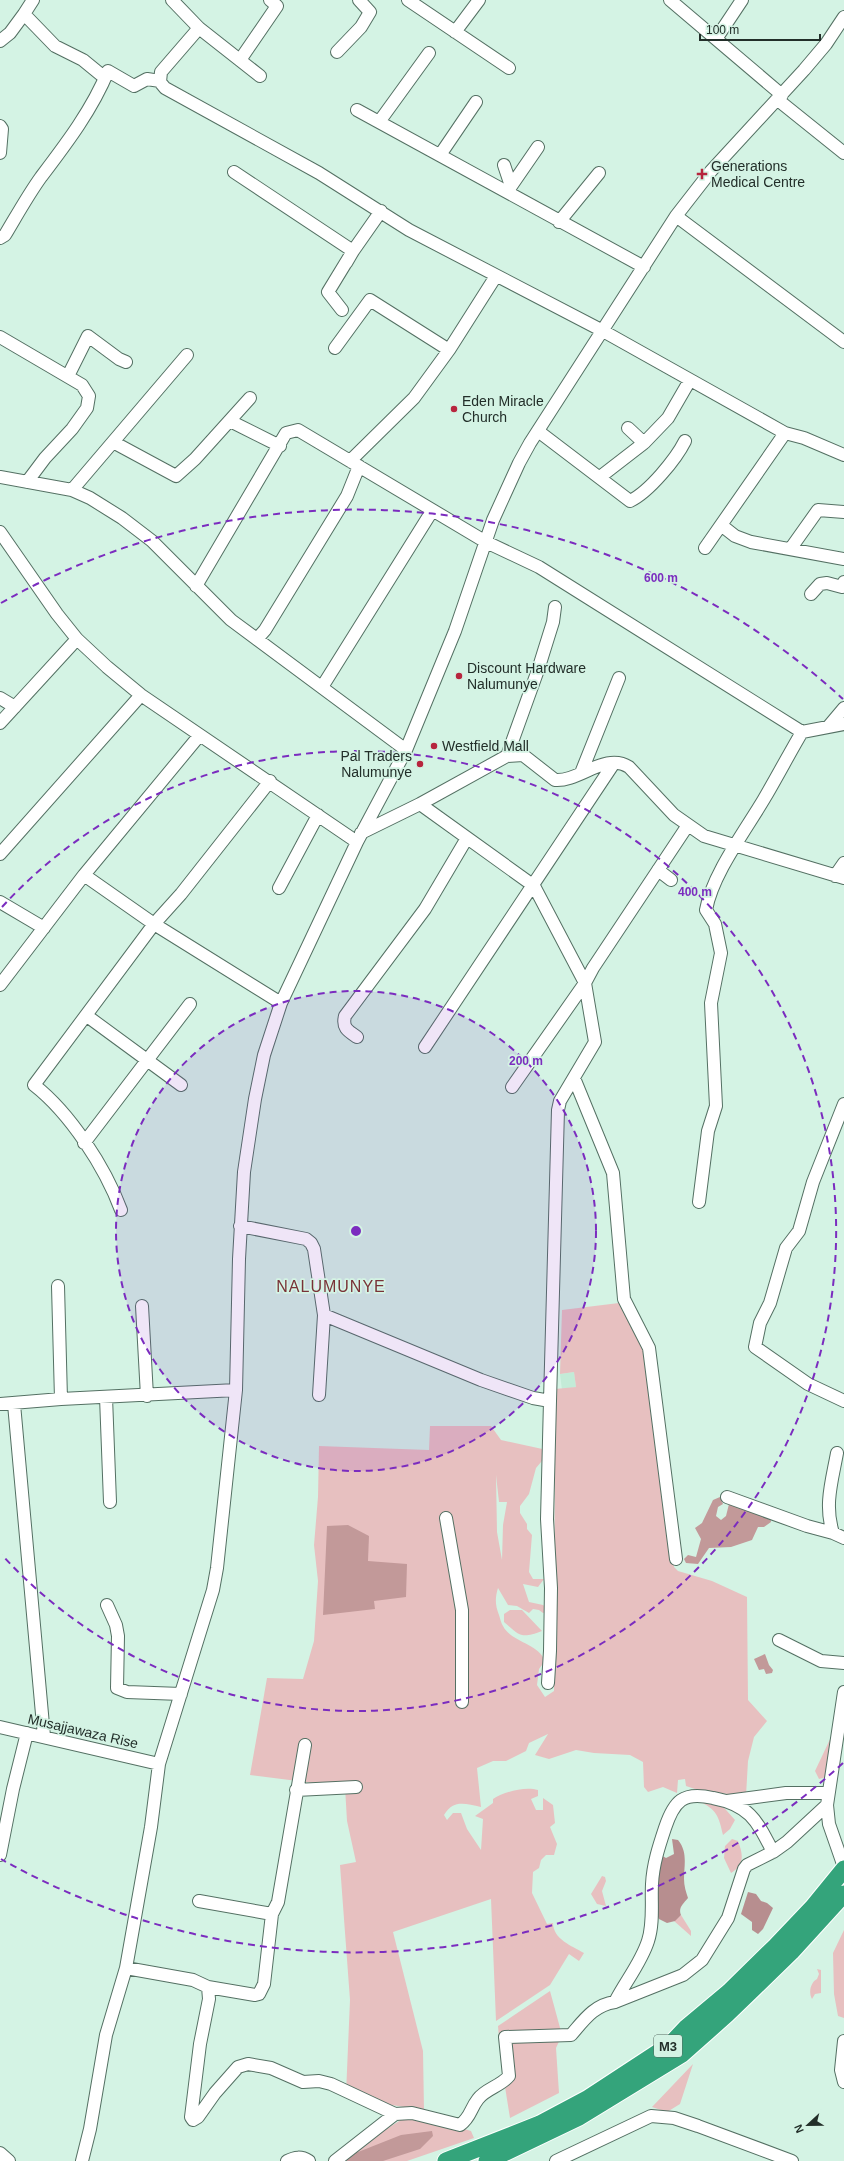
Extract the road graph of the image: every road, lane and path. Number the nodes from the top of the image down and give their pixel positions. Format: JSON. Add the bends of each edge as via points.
{"nodes":[{"id":1,"x":33,"y":0,"type":"edge"},
{"id":2,"x":172,"y":0,"type":"edge"},
{"id":3,"x":270,"y":0,"type":"edge"},
{"id":4,"x":359,"y":0,"type":"edge"},
{"id":5,"x":408,"y":0,"type":"edge"},
{"id":6,"x":479,"y":0,"type":"edge"},
{"id":7,"x":670,"y":0,"type":"edge"},
{"id":8,"x":742,"y":0,"type":"edge"},
{"id":9,"x":24,"y":14,"type":"junction"},
{"id":10,"x":844,"y":17,"type":"edge"},
{"id":11,"x":199,"y":28,"type":"junction"},
{"id":12,"x":455,"y":32,"type":"junction"},
{"id":13,"x":716,"y":40,"type":"junction"},
{"id":14,"x":0,"y":41,"type":"edge"},
{"id":15,"x":337,"y":52,"type":"dead end"},
{"id":16,"x":429,"y":53,"type":"dead end"},
{"id":17,"x":240,"y":60,"type":"junction"},
{"id":18,"x":509,"y":68,"type":"dead end"},
{"id":19,"x":107,"y":75,"type":"junction"},
{"id":20,"x":260,"y":76,"type":"dead end"},
{"id":21,"x":160,"y":81,"type":"junction"},
{"id":22,"x":780,"y":98,"type":"junction"},
{"id":23,"x":476,"y":102,"type":"dead end"},
{"id":24,"x":357,"y":110,"type":"dead end"},
{"id":25,"x":379,"y":122,"type":"junction"},
{"id":26,"x":0,"y":126,"type":"edge"},
{"id":27,"x":538,"y":147,"type":"dead end"},
{"id":28,"x":0,"y":153,"type":"edge"},
{"id":29,"x":844,"y":153,"type":"edge"},
{"id":30,"x":440,"y":155,"type":"junction"},
{"id":31,"x":504,"y":165,"type":"dead end"},
{"id":32,"x":234,"y":172,"type":"dead end"},
{"id":33,"x":599,"y":173,"type":"dead end"},
{"id":34,"x":509,"y":189,"type":"junction"},
{"id":35,"x":381,"y":211,"type":"junction"},
{"id":36,"x":676,"y":216,"type":"junction"},
{"id":37,"x":558,"y":222,"type":"junction"},
{"id":38,"x":0,"y":238,"type":"edge"},
{"id":39,"x":352,"y":251,"type":"junction"},
{"id":40,"x":346,"y":263,"type":"dead end"},
{"id":41,"x":644,"y":267,"type":"junction"},
{"id":42,"x":496,"y":276,"type":"junction"},
{"id":43,"x":342,"y":310,"type":"dead end"},
{"id":44,"x":603,"y":331,"type":"junction"},
{"id":45,"x":0,"y":337,"type":"edge"},
{"id":46,"x":844,"y":342,"type":"edge"},
{"id":47,"x":335,"y":348,"type":"dead end"},
{"id":48,"x":449,"y":350,"type":"junction"},
{"id":49,"x":187,"y":355,"type":"dead end"},
{"id":50,"x":126,"y":362,"type":"dead end"},
{"id":51,"x":68,"y":376,"type":"junction"},
{"id":52,"x":690,"y":380,"type":"junction"},
{"id":53,"x":250,"y":398,"type":"dead end"},
{"id":54,"x":230,"y":421,"type":"junction"},
{"id":55,"x":628,"y":428,"type":"dead end"},
{"id":56,"x":538,"y":430,"type":"junction"},
{"id":57,"x":785,"y":433,"type":"junction"},
{"id":58,"x":685,"y":440,"type":"dead end"},
{"id":59,"x":113,"y":442,"type":"junction"},
{"id":60,"x":644,"y":443,"type":"junction"},
{"id":61,"x":280,"y":446,"type":"junction"},
{"id":62,"x":844,"y":455,"type":"edge"},
{"id":63,"x":354,"y":464,"type":"junction"},
{"id":64,"x":0,"y":477,"type":"edge"},
{"id":65,"x":600,"y":477,"type":"junction"},
{"id":66,"x":27,"y":482,"type":"junction"},
{"id":67,"x":72,"y":490,"type":"junction"},
{"id":68,"x":432,"y":511,"type":"junction"},
{"id":69,"x":844,"y":512,"type":"edge"},
{"id":70,"x":721,"y":525,"type":"junction"},
{"id":71,"x":0,"y":532,"type":"edge"},
{"id":72,"x":486,"y":542,"type":"junction"},
{"id":73,"x":705,"y":548,"type":"dead end"},
{"id":74,"x":791,"y":548,"type":"junction"},
{"id":75,"x":844,"y":559,"type":"edge"},
{"id":76,"x":844,"y":582,"type":"edge"},
{"id":77,"x":196,"y":586,"type":"junction"},
{"id":78,"x":810,"y":594,"type":"dead end"},
{"id":79,"x":555,"y":607,"type":"dead end"},
{"id":80,"x":77,"y":639,"type":"junction"},
{"id":81,"x":257,"y":639,"type":"junction"},
{"id":82,"x":619,"y":678,"type":"dead end"},
{"id":83,"x":322,"y":687,"type":"junction"},
{"id":84,"x":140,"y":695,"type":"junction"},
{"id":85,"x":0,"y":698,"type":"edge"},
{"id":86,"x":15,"y":707,"type":"junction"},
{"id":87,"x":844,"y":708,"type":"edge"},
{"id":88,"x":0,"y":723,"type":"edge"},
{"id":89,"x":844,"y":724,"type":"edge"},
{"id":90,"x":828,"y":727,"type":"junction"},
{"id":91,"x":802,"y":732,"type":"junction"},
{"id":92,"x":199,"y":736,"type":"junction"},
{"id":93,"x":406,"y":750,"type":"junction"},
{"id":94,"x":507,"y":756,"type":"junction"},
{"id":95,"x":614,"y":763,"type":"junction"},
{"id":96,"x":581,"y":773,"type":"junction"},
{"id":97,"x":270,"y":781,"type":"junction"},
{"id":98,"x":420,"y":804,"type":"junction"},
{"id":99,"x":318,"y":814,"type":"junction"},
{"id":100,"x":688,"y":825,"type":"junction"},
{"id":101,"x":359,"y":838,"type":"junction"},
{"id":102,"x":467,"y":838,"type":"junction"},
{"id":103,"x":734,"y":846,"type":"junction"},
{"id":104,"x":0,"y":854,"type":"edge"},
{"id":105,"x":844,"y":863,"type":"edge"},
{"id":106,"x":658,"y":870,"type":"junction"},
{"id":107,"x":84,"y":875,"type":"junction"},
{"id":108,"x":839,"y":877,"type":"edge"},
{"id":109,"x":671,"y":880,"type":"dead end"},
{"id":110,"x":534,"y":886,"type":"junction"},
{"id":111,"x":279,"y":888,"type":"dead end"},
{"id":112,"x":0,"y":902,"type":"edge"},
{"id":113,"x":154,"y":924,"type":"junction"},
{"id":114,"x":44,"y":928,"type":"junction"},
{"id":115,"x":585,"y":983,"type":"junction"},
{"id":116,"x":0,"y":985,"type":"edge"},
{"id":117,"x":281,"y":1003,"type":"junction"},
{"id":118,"x":190,"y":1004,"type":"dead end"},
{"id":119,"x":87,"y":1016,"type":"junction"},
{"id":120,"x":357,"y":1038,"type":"dead end"},
{"id":121,"x":425,"y":1047,"type":"dead end"},
{"id":122,"x":148,"y":1062,"type":"junction"},
{"id":123,"x":574,"y":1078,"type":"junction"},
{"id":124,"x":181,"y":1085,"type":"dead end"},
{"id":125,"x":512,"y":1087,"type":"dead end"},
{"id":126,"x":844,"y":1104,"type":"edge"},
{"id":127,"x":84,"y":1143,"type":"junction"},
{"id":128,"x":699,"y":1202,"type":"dead end"},
{"id":129,"x":121,"y":1210,"type":"dead end"},
{"id":130,"x":240,"y":1226,"type":"junction"},
{"id":131,"x":58,"y":1286,"type":"dead end"},
{"id":132,"x":142,"y":1306,"type":"dead end"},
{"id":133,"x":324,"y":1315,"type":"junction"},
{"id":134,"x":236,"y":1390,"type":"junction"},
{"id":135,"x":319,"y":1395,"type":"dead end"},
{"id":136,"x":146,"y":1396,"type":"junction"},
{"id":137,"x":106,"y":1398,"type":"junction"},
{"id":138,"x":61,"y":1399,"type":"junction"},
{"id":139,"x":844,"y":1401,"type":"edge"},
{"id":140,"x":550,"y":1402,"type":"junction"},
{"id":141,"x":0,"y":1404,"type":"edge"},
{"id":142,"x":14,"y":1404,"type":"junction"},
{"id":143,"x":837,"y":1453,"type":"dead end"},
{"id":144,"x":727,"y":1497,"type":"dead end"},
{"id":145,"x":110,"y":1502,"type":"dead end"},
{"id":146,"x":446,"y":1518,"type":"dead end"},
{"id":147,"x":839,"y":1535,"type":"edge"},
{"id":148,"x":676,"y":1559,"type":"dead end"},
{"id":149,"x":107,"y":1605,"type":"dead end"},
{"id":150,"x":779,"y":1640,"type":"dead end"},
{"id":151,"x":844,"y":1663,"type":"edge"},
{"id":152,"x":548,"y":1683,"type":"dead end"},
{"id":153,"x":844,"y":1692,"type":"edge"},
{"id":154,"x":181,"y":1694,"type":"junction"},
{"id":155,"x":462,"y":1702,"type":"dead end"},
{"id":156,"x":0,"y":1727,"type":"edge"},
{"id":157,"x":28,"y":1733,"type":"junction"},
{"id":158,"x":44,"y":1736,"type":"junction"},
{"id":159,"x":305,"y":1745,"type":"dead end"},
{"id":160,"x":159,"y":1764,"type":"junction"},
{"id":161,"x":356,"y":1787,"type":"dead end"},
{"id":162,"x":296,"y":1790,"type":"junction"},
{"id":163,"x":827,"y":1799,"type":"junction"},
{"id":164,"x":727,"y":1801,"type":"junction"},
{"id":165,"x":773,"y":1852,"type":"junction"},
{"id":166,"x":0,"y":1855,"type":"edge"},
{"id":167,"x":844,"y":1868,"type":"edge"},
{"id":168,"x":844,"y":1894,"type":"edge"},
{"id":169,"x":199,"y":1901,"type":"dead end"},
{"id":170,"x":272,"y":1914,"type":"junction"},
{"id":171,"x":126,"y":1968,"type":"junction"},
{"id":172,"x":208,"y":1987,"type":"junction"},
{"id":173,"x":615,"y":2002,"type":"junction"},
{"id":174,"x":844,"y":2042,"type":"edge"},
{"id":175,"x":844,"y":2082,"type":"edge"},
{"id":176,"x":395,"y":2114,"type":"junction"},
{"id":177,"x":0,"y":2153,"type":"edge"},
{"id":178,"x":9,"y":2161,"type":"edge"},
{"id":179,"x":82,"y":2161,"type":"edge"},
{"id":180,"x":287,"y":2161,"type":"edge"},
{"id":181,"x":309,"y":2161,"type":"edge"},
{"id":182,"x":336,"y":2161,"type":"edge"},
{"id":183,"x":446,"y":2161,"type":"edge"},
{"id":184,"x":487,"y":2161,"type":"edge"},
{"id":185,"x":556,"y":2161,"type":"edge"},
{"id":186,"x":792,"y":2161,"type":"edge"}],
"edges":[{"from":1,"to":9,"type":"street"},
{"from":2,"to":11,"type":"street"},
{"from":3,"to":17,"type":"street","via":[[276,6]]},
{"from":4,"to":15,"type":"street","via":[[370,12],[361,27]]},
{"from":5,"to":12,"type":"street"},
{"from":6,"to":12,"type":"street"},
{"from":7,"to":13,"type":"street"},
{"from":8,"to":13,"type":"street"},
{"from":9,"to":14,"type":"street","via":[[10,33]]},
{"from":9,"to":19,"type":"street","via":[[55,46]]},
{"from":10,"to":22,"type":"street","via":[[826,44]]},
{"from":11,"to":17,"type":"street"},
{"from":11,"to":21,"type":"street","via":[[161,72]]},
{"from":12,"to":18,"type":"street"},
{"from":13,"to":22,"type":"street"},
{"from":16,"to":25,"type":"street"},
{"from":17,"to":20,"type":"street"},
{"from":19,"to":21,"type":"street","via":[[134,86],[147,80]]},
{"from":19,"to":38,"type":"street","via":[[100,92],[58,157],[41,178],[6,235]]},
{"from":21,"to":35,"type":"street","via":[[165,88],[319,173]]},
{"from":22,"to":29,"type":"street"},
{"from":22,"to":36,"type":"street","via":[[711,171]]},
{"from":23,"to":30,"type":"street"},
{"from":24,"to":25,"type":"street"},
{"from":25,"to":30,"type":"street"},
{"from":26,"to":28,"type":"street"},
{"from":27,"to":34,"type":"street"},
{"from":30,"to":34,"type":"street"},
{"from":31,"to":34,"type":"street"},
{"from":32,"to":39,"type":"street"},
{"from":33,"to":37,"type":"street"},
{"from":34,"to":37,"type":"street"},
{"from":35,"to":39,"type":"street"},
{"from":35,"to":42,"type":"street","via":[[409,230]]},
{"from":36,"to":41,"type":"street"},
{"from":36,"to":46,"type":"street"},
{"from":37,"to":41,"type":"street"},
{"from":39,"to":40,"type":"street"},
{"from":39,"to":43,"type":"street","via":[[328,292]]},
{"from":41,"to":44,"type":"street"},
{"from":42,"to":44,"type":"street"},
{"from":42,"to":48,"type":"street"},
{"from":44,"to":52,"type":"street"},
{"from":44,"to":56,"type":"street"},
{"from":45,"to":51,"type":"street"},
{"from":47,"to":48,"type":"street","via":[[370,300]]},
{"from":48,"to":63,"type":"street","via":[[414,398]]},
{"from":49,"to":59,"type":"street"},
{"from":50,"to":51,"type":"street","via":[[88,336]]},
{"from":51,"to":66,"type":"street","via":[[88,392],[87,408]]},
{"from":52,"to":57,"type":"street"},
{"from":52,"to":60,"type":"street","via":[[668,418]]},
{"from":53,"to":54,"type":"street"},
{"from":54,"to":59,"type":"street","via":[[176,476]]},
{"from":54,"to":61,"type":"street"},
{"from":55,"to":60,"type":"street"},
{"from":56,"to":65,"type":"street"},
{"from":56,"to":72,"type":"street","via":[[513,475]]},
{"from":57,"to":62,"type":"street"},
{"from":57,"to":70,"type":"street"},
{"from":58,"to":65,"type":"street","via":[[678,455],[662,474],[633,500],[628,501]]},
{"from":59,"to":67,"type":"street"},
{"from":60,"to":65,"type":"street"},
{"from":61,"to":63,"type":"street","via":[[286,433],[298,430]]},
{"from":61,"to":77,"type":"street"},
{"from":63,"to":68,"type":"street"},
{"from":63,"to":81,"type":"street","via":[[346,496],[265,630]]},
{"from":64,"to":66,"type":"street"},
{"from":66,"to":67,"type":"street"},
{"from":67,"to":77,"type":"street","via":[[122,518],[152,542]]},
{"from":68,"to":72,"type":"street"},
{"from":68,"to":83,"type":"street"},
{"from":69,"to":74,"type":"street","via":[[818,510]]},
{"from":70,"to":73,"type":"street"},
{"from":70,"to":74,"type":"street","via":[[735,536],[751,542]]},
{"from":71,"to":80,"type":"street","via":[[26,572]]},
{"from":72,"to":91,"type":"street","via":[[539,567]]},
{"from":72,"to":93,"type":"street","via":[[455,631]]},
{"from":74,"to":75,"type":"street"},
{"from":76,"to":78,"type":"street","via":[[842,587],[820,584]]},
{"from":77,"to":81,"type":"street","via":[[223,613]]},
{"from":79,"to":94,"type":"street","via":[[538,670]]},
{"from":80,"to":84,"type":"street"},
{"from":80,"to":86,"type":"street"},
{"from":81,"to":83,"type":"street"},
{"from":82,"to":96,"type":"street"},
{"from":83,"to":93,"type":"street"},
{"from":84,"to":92,"type":"street"},
{"from":84,"to":104,"type":"street"},
{"from":85,"to":86,"type":"street"},
{"from":86,"to":88,"type":"street"},
{"from":87,"to":90,"type":"street"},
{"from":89,"to":90,"type":"street"},
{"from":90,"to":91,"type":"street"},
{"from":91,"to":103,"type":"street"},
{"from":92,"to":97,"type":"street"},
{"from":92,"to":107,"type":"street"},
{"from":93,"to":101,"type":"street"},
{"from":94,"to":96,"type":"street","via":[[523,755],[555,780],[561,781]]},
{"from":94,"to":98,"type":"street"},
{"from":95,"to":96,"type":"street"},
{"from":95,"to":100,"type":"street","via":[[629,767]]},
{"from":95,"to":110,"type":"street"},
{"from":97,"to":99,"type":"street"},
{"from":97,"to":113,"type":"street","via":[[181,894]]},
{"from":98,"to":101,"type":"street"},
{"from":98,"to":102,"type":"street"},
{"from":99,"to":101,"type":"street"},
{"from":99,"to":111,"type":"street"},
{"from":100,"to":103,"type":"street","via":[[704,836]]},
{"from":100,"to":106,"type":"street"},
{"from":101,"to":117,"type":"street"},
{"from":102,"to":110,"type":"street"},
{"from":102,"to":120,"type":"street","via":[[425,909],[345,1016],[343,1022],[346,1030]]},
{"from":103,"to":108,"type":"street"},
{"from":103,"to":128,"type":"street","via":[[708,900],[706,910],[715,924],[721,953],[711,1002],[716,1106],[708,1131]]},
{"from":105,"to":108,"type":"street"},
{"from":106,"to":109,"type":"street"},
{"from":106,"to":115,"type":"street"},
{"from":107,"to":113,"type":"street"},
{"from":107,"to":114,"type":"street"},
{"from":110,"to":115,"type":"street"},
{"from":110,"to":121,"type":"street"},
{"from":112,"to":114,"type":"street"},
{"from":113,"to":117,"type":"street"},
{"from":113,"to":119,"type":"street"},
{"from":114,"to":116,"type":"street"},
{"from":115,"to":123,"type":"street","via":[[595,1042]]},
{"from":115,"to":125,"type":"street"},
{"from":117,"to":130,"type":"street","via":[[264,1055],[255,1099],[244,1172]]},
{"from":118,"to":122,"type":"street"},
{"from":119,"to":122,"type":"street"},
{"from":119,"to":127,"type":"street","via":[[34,1085],[58,1106]]},
{"from":122,"to":124,"type":"street"},
{"from":122,"to":127,"type":"street"},
{"from":123,"to":140,"type":"street","via":[[560,1101],[558,1110]]},
{"from":123,"to":148,"type":"street","via":[[613,1173],[624,1299],[649,1348]]},
{"from":126,"to":139,"type":"street","via":[[813,1182],[799,1231],[786,1248],[770,1303],[760,1323],[755,1347],[808,1384]]},
{"from":127,"to":129,"type":"street","via":[[111,1183]]},
{"from":130,"to":133,"type":"street","via":[[306,1239],[311,1243]]},
{"from":130,"to":134,"type":"street"},
{"from":131,"to":138,"type":"street"},
{"from":132,"to":136,"type":"street"},
{"from":133,"to":135,"type":"street"},
{"from":133,"to":140,"type":"street","via":[[481,1380]]},
{"from":134,"to":136,"type":"street"},
{"from":134,"to":154,"type":"street","via":[[213,1590]]},
{"from":136,"to":137,"type":"street"},
{"from":137,"to":138,"type":"street"},
{"from":137,"to":145,"type":"street"},
{"from":138,"to":142,"type":"street"},
{"from":140,"to":152,"type":"street","via":[[547,1519],[551,1588]]},
{"from":141,"to":142,"type":"street"},
{"from":142,"to":158,"type":"street"},
{"from":143,"to":147,"type":"street","via":[[829,1493],[828,1516]]},
{"from":144,"to":147,"type":"street"},
{"from":146,"to":155,"type":"street","via":[[462,1610]]},
{"from":149,"to":154,"type":"street","via":[[118,1636],[117,1688],[127,1692]]},
{"from":150,"to":151,"type":"street","via":[[822,1661]]},
{"from":153,"to":163,"type":"street"},
{"from":154,"to":160,"type":"street"},
{"from":156,"to":157,"type":"street","name":"Musajjawaza Rise"},
{"from":157,"to":158,"type":"street","name":"Musajjawaza Rise"},
{"from":157,"to":166,"type":"street","via":[[13,1789]]},
{"from":158,"to":160,"type":"street","name":"Musajjawaza Rise"},
{"from":159,"to":162,"type":"street"},
{"from":160,"to":171,"type":"street","via":[[151,1827]]},
{"from":161,"to":162,"type":"street"},
{"from":162,"to":170,"type":"street","via":[[278,1902]]},
{"from":163,"to":164,"type":"street","via":[[786,1793]]},
{"from":163,"to":165,"type":"street","via":[[787,1842]]},
{"from":163,"to":167,"type":"street","via":[[829,1824]]},
{"from":164,"to":165,"type":"street","via":[[755,1819]]},
{"from":164,"to":173,"type":"street","via":[[704,1796],[687,1798],[676,1803],[671,1810],[657,1850],[649,1941]]},
{"from":165,"to":173,"type":"street","via":[[744,1869],[728,1918],[702,1960],[693,1969]]},
{"from":167,"to":183,"type":"highway","number":"M3","via":[[813,1907],[775,1947],[671,2044],[587,2099],[540,2124]]},
{"from":168,"to":184,"type":"highway","number":"M3","via":[[791,1952],[682,2054],[579,2117]]},
{"from":169,"to":170,"type":"street"},
{"from":170,"to":172,"type":"street","via":[[264,1984],[259,1994]]},
{"from":171,"to":172,"type":"street","via":[[193,1980]]},
{"from":171,"to":179,"type":"street","via":[[106,2035]]},
{"from":172,"to":176,"type":"street","via":[[209,1999],[200,2044],[191,2119],[198,2117],[238,2067],[248,2064],[271,2068],[303,2082],[319,2081],[331,2084]]},
{"from":173,"to":176,"type":"street","via":[[604,2003],[593,2010],[571,2035],[505,2037],[509,2076],[478,2098],[467,2120],[460,2125],[412,2113]]},
{"from":174,"to":175,"type":"street","via":[[841,2070]]},
{"from":176,"to":182,"type":"street"},
{"from":177,"to":178,"type":"street"},
{"from":180,"to":181,"type":"street","via":[[295,2157]]},
{"from":185,"to":186,"type":"street","via":[[651,2116],[674,2118]]}]}
